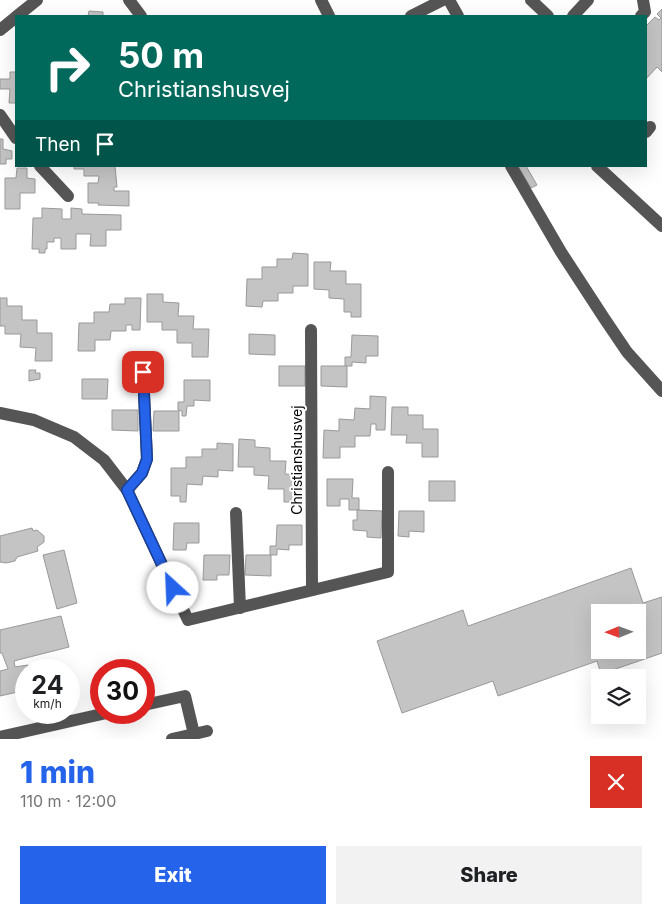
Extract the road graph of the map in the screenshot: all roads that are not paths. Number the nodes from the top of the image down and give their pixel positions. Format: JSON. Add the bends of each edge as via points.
{"nodes":[{"id":1,"x":37,"y":0,"type":"edge"},
{"id":2,"x":129,"y":0,"type":"edge"},
{"id":3,"x":321,"y":0,"type":"edge"},
{"id":4,"x":443,"y":0,"type":"edge"},
{"id":5,"x":449,"y":0,"type":"edge"},
{"id":6,"x":531,"y":0,"type":"edge"},
{"id":7,"x":588,"y":0,"type":"edge"},
{"id":8,"x":643,"y":0,"type":"edge"},
{"id":9,"x":420,"y":14,"type":"edge"},
{"id":10,"x":17,"y":15,"type":"edge"},
{"id":11,"x":139,"y":15,"type":"edge"},
{"id":12,"x":328,"y":15,"type":"edge"},
{"id":13,"x":457,"y":15,"type":"edge"},
{"id":14,"x":547,"y":15,"type":"edge"},
{"id":15,"x":574,"y":15,"type":"edge"},
{"id":16,"x":642,"y":15,"type":"edge"},
{"id":17,"x":15,"y":17,"type":"edge"},
{"id":18,"x":0,"y":30,"type":"edge"},
{"id":19,"x":0,"y":115,"type":"edge"},
{"id":20,"x":15,"y":137,"type":"edge"},
{"id":21,"x":41,"y":167,"type":"edge"},
{"id":22,"x":512,"y":167,"type":"edge"},
{"id":23,"x":606,"y":169,"type":"edge"},
{"id":24,"x":68,"y":196,"type":"dead end"},
{"id":25,"x":662,"y":226,"type":"edge"},
{"id":26,"x":311,"y":330,"type":"dead end"},
{"id":27,"x":143,"y":372,"type":"dead end"},
{"id":28,"x":662,"y":391,"type":"edge"},
{"id":29,"x":0,"y":413,"type":"edge"},
{"id":30,"x":388,"y":472,"type":"dead end"},
{"id":31,"x":127,"y":490,"type":"junction"},
{"id":32,"x":236,"y":513,"type":"dead end"},
{"id":33,"x":312,"y":590,"type":"junction"},
{"id":34,"x":240,"y":608,"type":"junction"},
{"id":35,"x":155,"y":703,"type":"edge"},
{"id":36,"x":90,"y":717,"type":"edge"},
{"id":37,"x":0,"y":738,"type":"edge"},
{"id":38,"x":172,"y":739,"type":"edge"}],
"edges":[{"from":1,"to":10,"type":"street"},
{"from":2,"to":11,"type":"street"},
{"from":3,"to":12,"type":"street"},
{"from":4,"to":9,"type":"street"},
{"from":5,"to":13,"type":"street"},
{"from":6,"to":14,"type":"street"},
{"from":7,"to":15,"type":"street"},
{"from":8,"to":16,"type":"street"},
{"from":17,"to":18,"type":"street"},
{"from":19,"to":20,"type":"street"},
{"from":21,"to":24,"type":"street"},
{"from":22,"to":28,"type":"street","via":[[604,318],[627,352]]},
{"from":23,"to":25,"type":"street"},
{"from":26,"to":33,"type":"street","name":"Christianshusvej"},
{"from":27,"to":31,"type":"street","via":[[147,459],[142,473]]},
{"from":29,"to":31,"type":"street","via":[[34,420],[74,437],[104,460]]},
{"from":30,"to":33,"type":"street","via":[[388,572]]},
{"from":31,"to":34,"type":"street","via":[[188,620]]},
{"from":32,"to":34,"type":"street"},
{"from":33,"to":34,"type":"street"},
{"from":35,"to":38,"type":"street","via":[[185,696],[200,733]]},
{"from":36,"to":37,"type":"street"}]}
